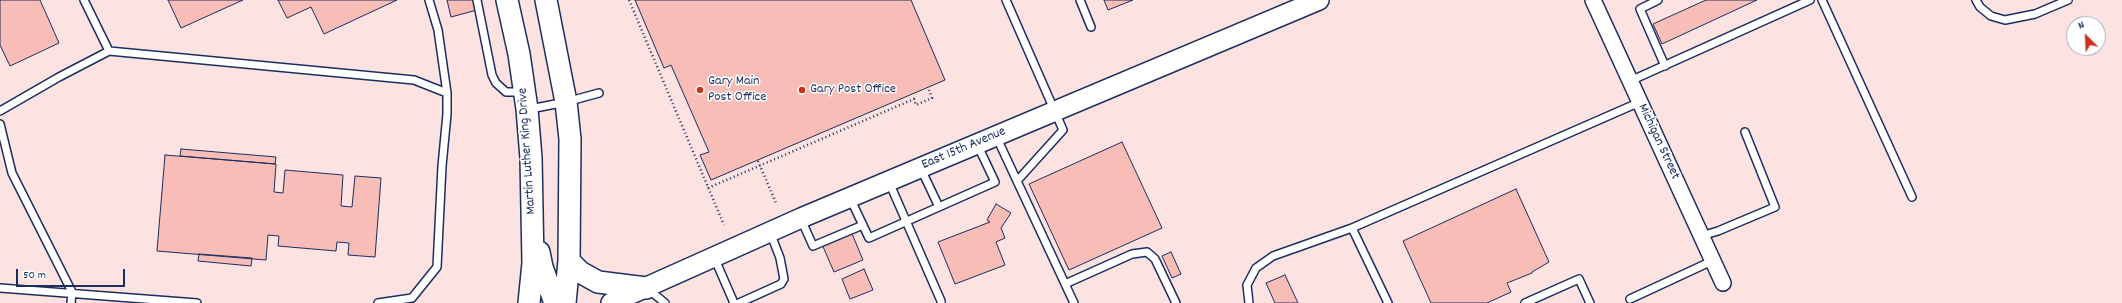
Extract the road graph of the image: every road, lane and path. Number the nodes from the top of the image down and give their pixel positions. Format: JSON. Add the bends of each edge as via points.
{"nodes":[{"id":1,"x":84,"y":0,"type":"edge"},
{"id":2,"x":429,"y":0,"type":"edge"},
{"id":3,"x":477,"y":0,"type":"edge"},
{"id":4,"x":507,"y":0,"type":"edge"},
{"id":5,"x":546,"y":0,"type":"edge"},
{"id":6,"x":629,"y":0,"type":"edge"},
{"id":7,"x":1006,"y":0,"type":"edge"},
{"id":8,"x":1080,"y":0,"type":"edge"},
{"id":9,"x":1319,"y":0,"type":"edge"},
{"id":10,"x":1593,"y":0,"type":"edge"},
{"id":11,"x":1658,"y":0,"type":"edge"},
{"id":12,"x":1810,"y":0,"type":"edge"},
{"id":13,"x":1822,"y":0,"type":"edge"},
{"id":14,"x":1976,"y":0,"type":"edge"},
{"id":15,"x":2068,"y":0,"type":"edge"},
{"id":16,"x":1091,"y":27,"type":"dead end"},
{"id":17,"x":109,"y":51,"type":"junction"},
{"id":18,"x":1665,"y":66,"type":"junction"},
{"id":19,"x":1630,"y":81,"type":"junction"},
{"id":20,"x":929,"y":90,"type":"dead end"},
{"id":21,"x":447,"y":93,"type":"junction"},
{"id":22,"x":599,"y":93,"type":"dead end"},
{"id":23,"x":526,"y":101,"type":"junction"},
{"id":24,"x":566,"y":102,"type":"junction"},
{"id":25,"x":1640,"y":102,"type":"junction"},
{"id":26,"x":0,"y":111,"type":"edge"},
{"id":27,"x":1055,"y":111,"type":"junction"},
{"id":28,"x":0,"y":124,"type":"edge"},
{"id":29,"x":1745,"y":132,"type":"dead end"},
{"id":30,"x":996,"y":136,"type":"junction"},
{"id":31,"x":977,"y":144,"type":"junction"},
{"id":32,"x":758,"y":160,"type":"dead end"},
{"id":33,"x":760,"y":165,"type":"junction"},
{"id":34,"x":921,"y":168,"type":"junction"},
{"id":35,"x":1017,"y":180,"type":"junction"},
{"id":36,"x":888,"y":181,"type":"junction"},
{"id":37,"x":708,"y":188,"type":"junction"},
{"id":38,"x":1912,"y":197,"type":"dead end"},
{"id":39,"x":850,"y":198,"type":"junction"},
{"id":40,"x":776,"y":203,"type":"dead end"},
{"id":41,"x":938,"y":207,"type":"junction"},
{"id":42,"x":532,"y":216,"type":"junction"},
{"id":43,"x":801,"y":218,"type":"junction"},
{"id":44,"x":906,"y":221,"type":"junction"},
{"id":45,"x":724,"y":225,"type":"dead end"},
{"id":46,"x":863,"y":225,"type":"junction"},
{"id":47,"x":1352,"y":228,"type":"junction"},
{"id":48,"x":770,"y":232,"type":"junction"},
{"id":49,"x":1701,"y":236,"type":"junction"},
{"id":50,"x":714,"y":257,"type":"junction"},
{"id":51,"x":568,"y":261,"type":"junction"},
{"id":52,"x":1712,"y":261,"type":"junction"},
{"id":53,"x":1723,"y":283,"type":"dead end"},
{"id":54,"x":1065,"y":284,"type":"junction"},
{"id":55,"x":0,"y":288,"type":"edge"},
{"id":56,"x":646,"y":288,"type":"junction"},
{"id":57,"x":72,"y":292,"type":"junction"},
{"id":58,"x":1630,"y":298,"type":"dead end"},
{"id":59,"x":941,"y":301,"type":"dead end"},
{"id":60,"x":71,"y":303,"type":"edge"},
{"id":61,"x":197,"y":303,"type":"edge"},
{"id":62,"x":378,"y":303,"type":"edge"},
{"id":63,"x":529,"y":303,"type":"edge"},
{"id":64,"x":555,"y":303,"type":"edge"},
{"id":65,"x":565,"y":303,"type":"edge"},
{"id":66,"x":611,"y":303,"type":"edge"},
{"id":67,"x":665,"y":303,"type":"edge"},
{"id":68,"x":734,"y":303,"type":"edge"},
{"id":69,"x":738,"y":303,"type":"edge"},
{"id":70,"x":1074,"y":303,"type":"edge"},
{"id":71,"x":1176,"y":303,"type":"edge"},
{"id":72,"x":1249,"y":303,"type":"edge"},
{"id":73,"x":1388,"y":303,"type":"edge"},
{"id":74,"x":1525,"y":303,"type":"edge"},
{"id":75,"x":1590,"y":303,"type":"edge"}],
"edges":[{"from":1,"to":17,"type":"lane"},
{"from":2,"to":21,"type":"lane","via":[[438,30]]},
{"from":3,"to":23,"type":"lane","via":[[492,75],[506,92]]},
{"from":4,"to":23,"type":"main road","name":"Martin Luther King Drive"},
{"from":5,"to":24,"type":"main road"},
{"from":6,"to":37,"type":"path"},
{"from":7,"to":27,"type":"lane"},
{"from":8,"to":16,"type":"lane"},
{"from":9,"to":27,"type":"street","name":"East 15th Avenue"},
{"from":10,"to":19,"type":"street","name":"Michigan Street"},
{"from":11,"to":18,"type":"lane","via":[[1640,9]]},
{"from":12,"to":18,"type":"lane"},
{"from":13,"to":38,"type":"lane"},
{"from":14,"to":15,"type":"lane","via":[[1980,8],[1991,16],[2005,20],[2035,14]]},
{"from":17,"to":21,"type":"lane","via":[[414,80]]},
{"from":17,"to":26,"type":"lane","via":[[59,76]]},
{"from":18,"to":19,"type":"lane"},
{"from":19,"to":25,"type":"street","name":"Michigan Street"},
{"from":20,"to":33,"type":"path","via":[[932,98],[922,103],[916,105],[914,99]]},
{"from":21,"to":62,"type":"lane","via":[[437,267],[412,298]]},
{"from":22,"to":24,"type":"lane"},
{"from":23,"to":24,"type":"lane"},
{"from":23,"to":42,"type":"main road","name":"Martin Luther King Drive"},
{"from":24,"to":51,"type":"main road","via":[[571,167]]},
{"from":25,"to":47,"type":"lane"},
{"from":25,"to":49,"type":"street","name":"Michigan Street"},
{"from":27,"to":30,"type":"street","name":"East 15th Avenue"},
{"from":27,"to":35,"type":"lane","via":[[1063,130]]},
{"from":28,"to":57,"type":"lane","via":[[12,173]]},
{"from":29,"to":49,"type":"lane","via":[[1775,207]]},
{"from":30,"to":31,"type":"street","name":"East 15th Avenue"},
{"from":30,"to":35,"type":"lane"},
{"from":31,"to":34,"type":"street","name":"East 15th Avenue"},
{"from":31,"to":41,"type":"lane","via":[[995,182]]},
{"from":32,"to":33,"type":"path"},
{"from":33,"to":37,"type":"path"},
{"from":33,"to":40,"type":"path"},
{"from":34,"to":36,"type":"street","name":"East 15th Avenue"},
{"from":34,"to":41,"type":"lane"},
{"from":35,"to":54,"type":"lane"},
{"from":36,"to":39,"type":"street","name":"East 15th Avenue"},
{"from":36,"to":44,"type":"lane"},
{"from":37,"to":45,"type":"path"},
{"from":39,"to":43,"type":"street","name":"East 15th Avenue"},
{"from":39,"to":46,"type":"lane"},
{"from":41,"to":44,"type":"lane"},
{"from":42,"to":63,"type":"main road","name":"Martin Luther King Drive","via":[[533,263]]},
{"from":42,"to":64,"type":"main road","via":[[542,267]]},
{"from":43,"to":46,"type":"lane","via":[[813,246]]},
{"from":43,"to":48,"type":"street","name":"East 15th Avenue"},
{"from":44,"to":46,"type":"lane","via":[[869,238]]},
{"from":44,"to":59,"type":"lane"},
{"from":47,"to":72,"type":"lane","via":[[1273,256],[1256,268],[1247,285]]},
{"from":47,"to":73,"type":"lane"},
{"from":48,"to":50,"type":"street","name":"East 15th Avenue"},
{"from":48,"to":69,"type":"lane","via":[[780,258],[784,279],[781,284]]},
{"from":49,"to":52,"type":"street","name":"Michigan Street"},
{"from":50,"to":56,"type":"street","name":"East 15th Avenue"},
{"from":50,"to":68,"type":"lane"},
{"from":51,"to":56,"type":"main road","via":[[580,272],[598,282]]},
{"from":51,"to":65,"type":"main road"},
{"from":52,"to":53,"type":"street","name":"Michigan Street"},
{"from":52,"to":58,"type":"lane"},
{"from":54,"to":70,"type":"lane"},
{"from":54,"to":71,"type":"lane","via":[[1132,254],[1147,252],[1155,259]]},
{"from":55,"to":57,"type":"lane"},
{"from":56,"to":66,"type":"street","name":"East 15th Avenue"},
{"from":56,"to":67,"type":"lane"},
{"from":57,"to":60,"type":"lane"},
{"from":57,"to":61,"type":"lane"},
{"from":74,"to":75,"type":"lane","via":[[1579,279]]}]}
